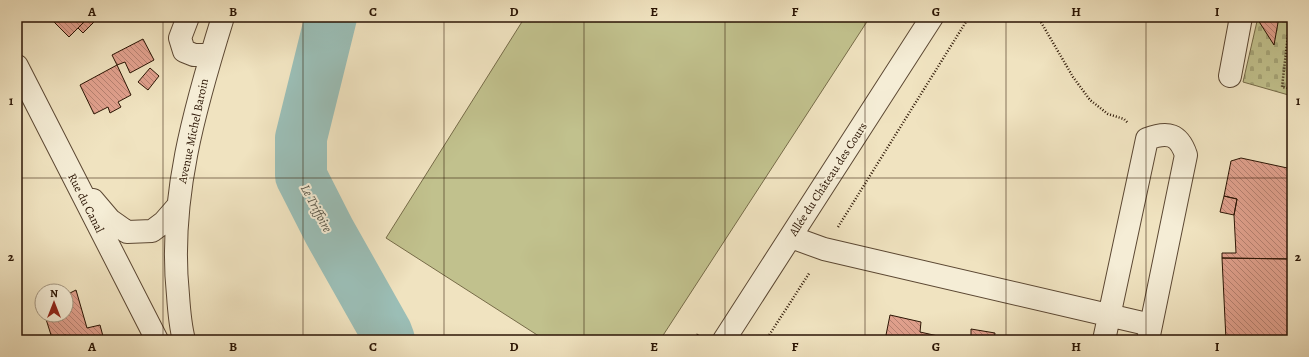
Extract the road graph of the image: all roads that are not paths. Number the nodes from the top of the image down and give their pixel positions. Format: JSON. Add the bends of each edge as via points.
{"nodes":[{"id":1,"x":188,"y":17,"type":"edge"},
{"id":2,"x":223,"y":17,"type":"edge"},
{"id":3,"x":932,"y":17,"type":"edge"},
{"id":4,"x":1241,"y":17,"type":"edge"},
{"id":5,"x":211,"y":55,"type":"junction"},
{"id":6,"x":17,"y":66,"type":"edge"},
{"id":7,"x":1230,"y":76,"type":"dead end"},
{"id":8,"x":72,"y":176,"type":"junction"},
{"id":9,"x":177,"y":207,"type":"junction"},
{"id":10,"x":791,"y":237,"type":"junction"},
{"id":11,"x":1109,"y":315,"type":"junction"},
{"id":12,"x":1149,"y":332,"type":"edge"},
{"id":13,"x":157,"y":340,"type":"edge"},
{"id":14,"x":184,"y":340,"type":"edge"},
{"id":15,"x":724,"y":340,"type":"edge"},
{"id":16,"x":1104,"y":340,"type":"edge"}],
"edges":[{"from":1,"to":5,"type":"street","via":[[180,38],[184,51],[194,55]]},
{"from":2,"to":5,"type":"street","name":"Avenue Michel Baroin"},
{"from":3,"to":10,"type":"street","name":"Allée du Château des Cours"},
{"from":4,"to":7,"type":"street"},
{"from":5,"to":9,"type":"street","name":"Avenue Michel Baroin","via":[[204,76]]},
{"from":6,"to":8,"type":"street","name":"Rue du Canal"},
{"from":8,"to":9,"type":"street","via":[[110,220],[127,232],[152,231]]},
{"from":8,"to":13,"type":"street","name":"Rue du Canal"},
{"from":9,"to":14,"type":"street","name":"Avenue Michel Baroin","via":[[175,266]]},
{"from":10,"to":11,"type":"street","via":[[824,249]]},
{"from":10,"to":15,"type":"street","name":"Allée du Château des Cours"},
{"from":11,"to":12,"type":"street"},
{"from":11,"to":12,"type":"street","via":[[1147,138],[1172,135],[1181,142],[1186,155]]},
{"from":11,"to":16,"type":"street"}]}
